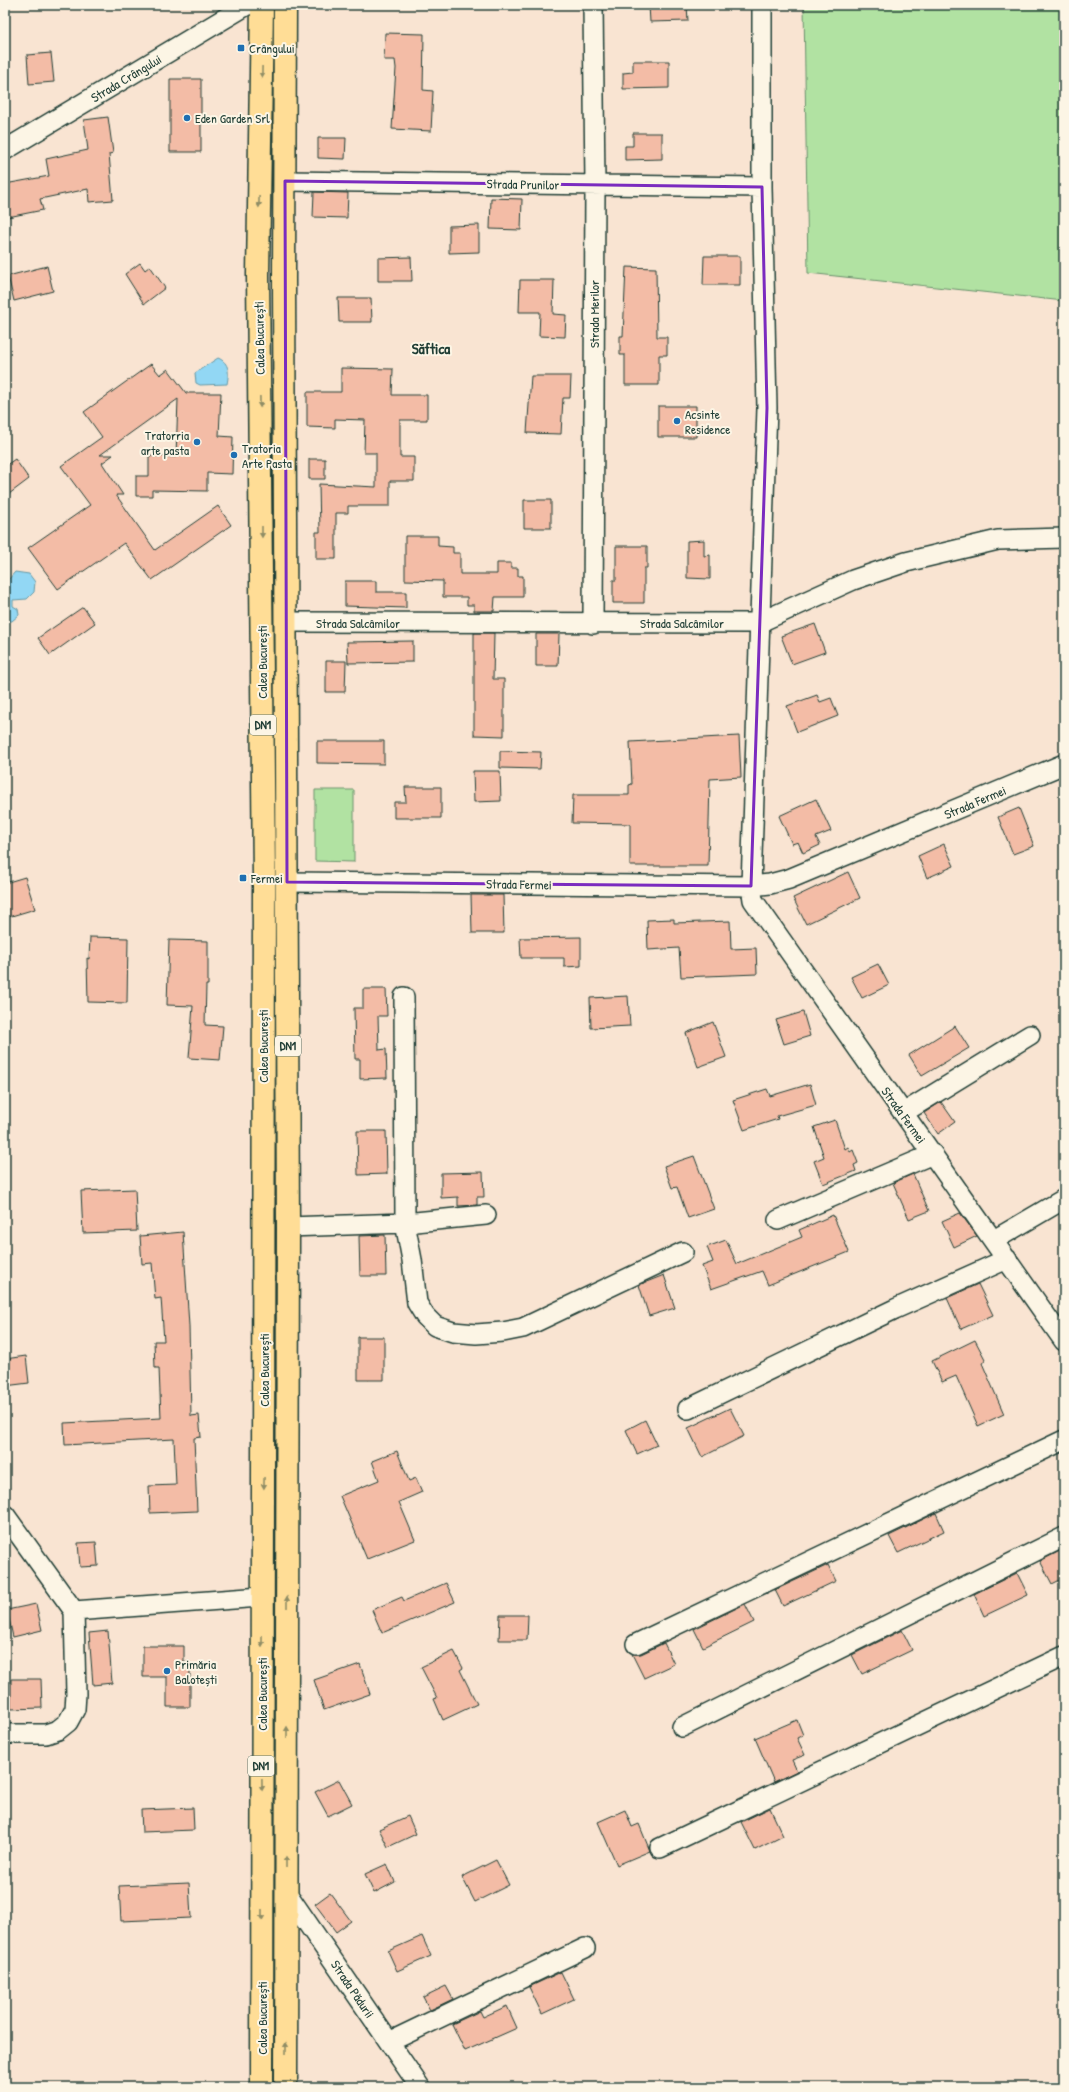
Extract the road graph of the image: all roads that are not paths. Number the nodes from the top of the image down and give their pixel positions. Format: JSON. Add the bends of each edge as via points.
{"nodes":[{"id":1,"x":247,"y":5,"type":"edge"},
{"id":2,"x":262,"y":5,"type":"edge"},
{"id":3,"x":285,"y":5,"type":"edge"},
{"id":4,"x":593,"y":5,"type":"edge"},
{"id":5,"x":762,"y":5,"type":"edge"},
{"id":6,"x":5,"y":150,"type":"edge"},
{"id":7,"x":285,"y":181,"type":"junction"},
{"id":8,"x":594,"y":185,"type":"junction"},
{"id":9,"x":762,"y":188,"type":"junction"},
{"id":10,"x":1064,"y":538,"type":"edge"},
{"id":11,"x":285,"y":622,"type":"junction"},
{"id":12,"x":758,"y":623,"type":"junction"},
{"id":13,"x":593,"y":624,"type":"junction"},
{"id":14,"x":1064,"y":764,"type":"edge"},
{"id":15,"x":288,"y":882,"type":"junction"},
{"id":16,"x":750,"y":886,"type":"junction"},
{"id":17,"x":404,"y":997,"type":"dead end"},
{"id":18,"x":1030,"y":1035,"type":"dead end"},
{"id":19,"x":903,"y":1113,"type":"junction"},
{"id":20,"x":933,"y":1154,"type":"junction"},
{"id":21,"x":1064,"y":1199,"type":"edge"},
{"id":22,"x":486,"y":1215,"type":"dead end"},
{"id":23,"x":778,"y":1220,"type":"dead end"},
{"id":24,"x":405,"y":1222,"type":"junction"},
{"id":25,"x":288,"y":1227,"type":"junction"},
{"id":26,"x":994,"y":1240,"type":"junction"},
{"id":27,"x":683,"y":1252,"type":"dead end"},
{"id":28,"x":1007,"y":1259,"type":"junction"},
{"id":29,"x":1064,"y":1341,"type":"edge"},
{"id":30,"x":688,"y":1409,"type":"dead end"},
{"id":31,"x":1064,"y":1440,"type":"edge"},
{"id":32,"x":5,"y":1515,"type":"edge"},
{"id":33,"x":1064,"y":1537,"type":"edge"},
{"id":34,"x":262,"y":1597,"type":"junction"},
{"id":35,"x":74,"y":1611,"type":"junction"},
{"id":36,"x":636,"y":1644,"type":"dead end"},
{"id":37,"x":1064,"y":1656,"type":"edge"},
{"id":38,"x":682,"y":1727,"type":"dead end"},
{"id":39,"x":5,"y":1734,"type":"edge"},
{"id":40,"x":660,"y":1848,"type":"dead end"},
{"id":41,"x":286,"y":1892,"type":"junction"},
{"id":42,"x":586,"y":1948,"type":"dead end"},
{"id":43,"x":389,"y":2042,"type":"junction"},
{"id":44,"x":262,"y":2087,"type":"edge"},
{"id":45,"x":286,"y":2087,"type":"edge"},
{"id":46,"x":420,"y":2087,"type":"edge"}],
"edges":[{"from":1,"to":6,"type":"street","name":"Strada Crângului"},
{"from":2,"to":34,"type":"highway","name":"Calea București","number":"DN1","one_way":true,"via":[[258,275],[264,880]]},
{"from":3,"to":7,"type":"highway","name":"Calea București","number":"DN1"},
{"from":4,"to":8,"type":"street","name":"Strada Merilor"},
{"from":5,"to":9,"type":"street"},
{"from":7,"to":8,"type":"street","name":"Strada Prunilor"},
{"from":7,"to":11,"type":"highway","name":"Calea București","number":"DN1"},
{"from":8,"to":9,"type":"street","name":"Strada Prunilor"},
{"from":8,"to":13,"type":"street","name":"Strada Merilor"},
{"from":9,"to":12,"type":"street","via":[[767,408]]},
{"from":10,"to":12,"type":"street","name":"Strada Salcâmilor","via":[[998,540],[906,562],[853,580]]},
{"from":11,"to":13,"type":"street","name":"Strada Salcâmilor"},
{"from":11,"to":15,"type":"highway","name":"Calea București","number":"DN1"},
{"from":12,"to":13,"type":"street","name":"Strada Salcâmilor"},
{"from":12,"to":16,"type":"street"},
{"from":14,"to":16,"type":"street","name":"Strada Fermei","via":[[789,879]]},
{"from":15,"to":16,"type":"street","name":"Strada Fermei"},
{"from":15,"to":25,"type":"highway","name":"Calea București","number":"DN1"},
{"from":16,"to":19,"type":"street","name":"Strada Fermei","via":[[753,900]]},
{"from":17,"to":24,"type":"street"},
{"from":18,"to":19,"type":"street"},
{"from":19,"to":20,"type":"street","name":"Strada Fermei"},
{"from":20,"to":23,"type":"street"},
{"from":20,"to":26,"type":"street","name":"Strada Fermei"},
{"from":21,"to":26,"type":"street"},
{"from":22,"to":24,"type":"street"},
{"from":24,"to":25,"type":"street"},
{"from":24,"to":27,"type":"street","via":[[417,1303],[435,1326],[453,1332],[476,1334],[523,1328]]},
{"from":41,"to":25,"type":"highway","name":"Calea București","number":"DN1","one_way":true},
{"from":26,"to":28,"type":"street","name":"Strada Fermei"},
{"from":28,"to":29,"type":"street","name":"Strada Fermei"},
{"from":28,"to":30,"type":"street","via":[[895,1309]]},
{"from":31,"to":36,"type":"street"},
{"from":32,"to":35,"type":"street"},
{"from":33,"to":38,"type":"street"},
{"from":34,"to":35,"type":"street"},
{"from":34,"to":44,"type":"highway","name":"Calea București","number":"DN1","one_way":true},
{"from":35,"to":39,"type":"street","via":[[76,1694],[75,1709],[68,1722],[58,1730],[46,1734]]},
{"from":37,"to":40,"type":"street"},
{"from":41,"to":43,"type":"street","name":"Strada Pădurii"},
{"from":45,"to":41,"type":"highway","name":"Calea București","number":"DN1","one_way":true},
{"from":42,"to":43,"type":"street"},
{"from":43,"to":46,"type":"street","name":"Strada Pădurii"}]}
